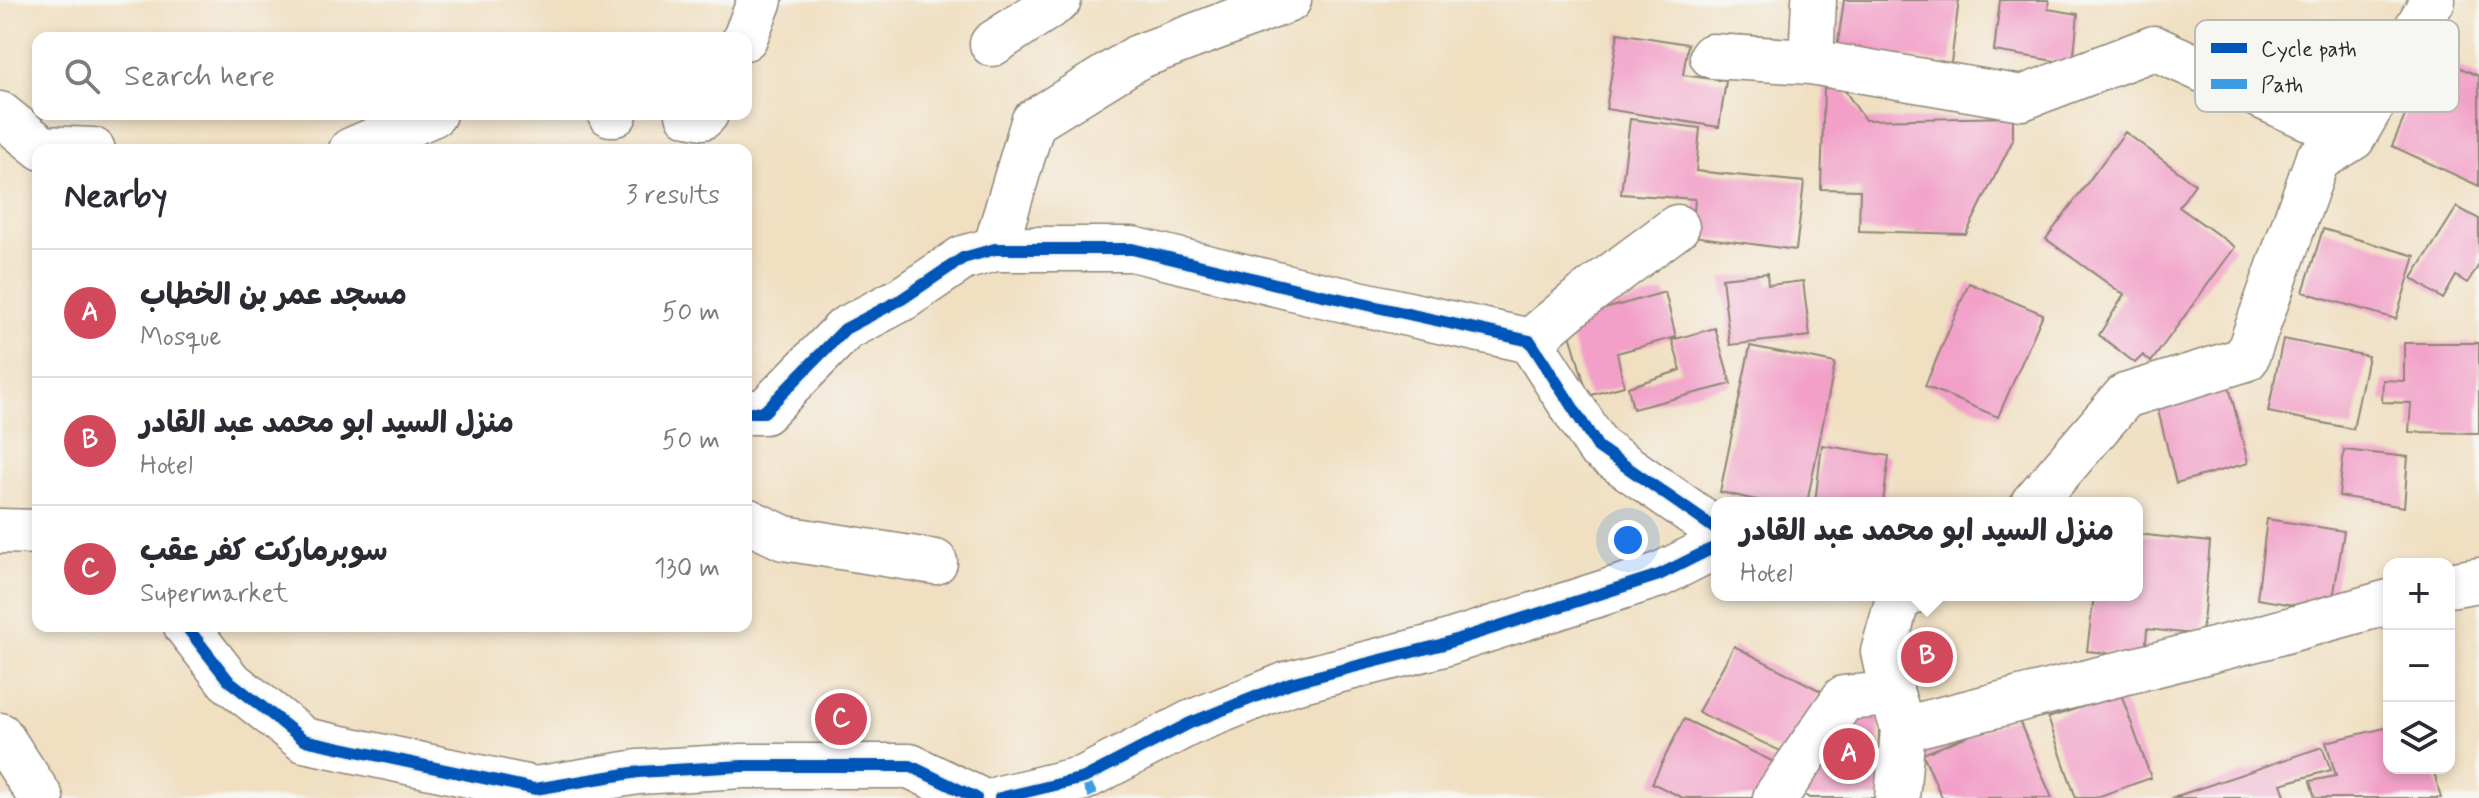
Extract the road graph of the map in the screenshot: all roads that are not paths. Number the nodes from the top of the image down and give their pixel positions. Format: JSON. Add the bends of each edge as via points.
{"nodes":[{"id":1,"x":760,"y":0,"type":"edge"},
{"id":2,"x":1059,"y":0,"type":"edge"},
{"id":3,"x":1289,"y":0,"type":"edge"},
{"id":4,"x":1814,"y":0,"type":"edge"},
{"id":5,"x":2433,"y":0,"type":"edge"},
{"id":6,"x":2421,"y":20,"type":"edge"},
{"id":7,"x":747,"y":32,"type":"edge"},
{"id":8,"x":992,"y":44,"type":"dead end"},
{"id":9,"x":1712,"y":56,"type":"dead end"},
{"id":10,"x":1811,"y":62,"type":"junction"},
{"id":11,"x":2195,"y":67,"type":"edge"},
{"id":12,"x":2296,"y":112,"type":"edge"},
{"id":13,"x":2368,"y":112,"type":"edge"},
{"id":14,"x":0,"y":114,"type":"edge"},
{"id":15,"x":420,"y":120,"type":"edge"},
{"id":16,"x":2353,"y":138,"type":"junction"},
{"id":17,"x":37,"y":144,"type":"edge"},
{"id":18,"x":365,"y":144,"type":"edge"},
{"id":19,"x":1677,"y":227,"type":"dead end"},
{"id":20,"x":995,"y":249,"type":"junction"},
{"id":21,"x":1530,"y":341,"type":"junction"},
{"id":22,"x":752,"y":412,"type":"edge"},
{"id":23,"x":2038,"y":497,"type":"edge"},
{"id":24,"x":752,"y":523,"type":"edge"},
{"id":25,"x":1711,"y":526,"type":"edge"},
{"id":26,"x":0,"y":531,"type":"edge"},
{"id":27,"x":32,"y":532,"type":"edge"},
{"id":28,"x":1711,"y":549,"type":"edge"},
{"id":29,"x":935,"y":562,"type":"dead end"},
{"id":30,"x":2479,"y":580,"type":"edge"},
{"id":31,"x":2455,"y":584,"type":"edge"},
{"id":32,"x":1898,"y":601,"type":"edge"},
{"id":33,"x":2383,"y":604,"type":"edge"},
{"id":34,"x":191,"y":632,"type":"edge"},
{"id":35,"x":1897,"y":712,"type":"junction"},
{"id":36,"x":0,"y":735,"type":"edge"},
{"id":37,"x":535,"y":793,"type":"edge"},
{"id":38,"x":41,"y":798,"type":"edge"},
{"id":39,"x":976,"y":798,"type":"edge"},
{"id":40,"x":1000,"y":798,"type":"edge"},
{"id":41,"x":1775,"y":798,"type":"edge"},
{"id":42,"x":1897,"y":798,"type":"edge"}],
"edges":[{"from":1,"to":7,"type":"street"},
{"from":2,"to":8,"type":"street"},
{"from":3,"to":20,"type":"street","via":[[1138,57],[1033,122]]},
{"from":4,"to":10,"type":"street"},
{"from":5,"to":6,"type":"street"},
{"from":9,"to":10,"type":"street"},
{"from":10,"to":11,"type":"street","via":[[2022,98],[2154,48]]},
{"from":12,"to":16,"type":"street"},
{"from":13,"to":16,"type":"street"},
{"from":14,"to":17,"type":"street"},
{"from":15,"to":18,"type":"street"},
{"from":16,"to":23,"type":"street","via":[[2317,160],[2246,359],[2125,396]]},
{"from":19,"to":21,"type":"street"},
{"from":20,"to":21,"type":"street","via":[[1132,249]]},
{"from":20,"to":22,"type":"street","via":[[963,258],[845,329],[764,412]]},
{"from":21,"to":25,"type":"street","via":[[1598,447]]},
{"from":24,"to":29,"type":"street","via":[[784,538]]},
{"from":26,"to":27,"type":"street"},
{"from":28,"to":40,"type":"street","via":[[1659,575],[1440,645],[1290,683],[1190,723],[1084,778]]},
{"from":30,"to":31,"type":"street"},
{"from":32,"to":35,"type":"street","via":[[1883,652]]},
{"from":33,"to":35,"type":"street","via":[[2246,642]]},
{"from":34,"to":37,"type":"street","via":[[228,680],[304,740]]},
{"from":35,"to":41,"type":"street","via":[[1844,698]]},
{"from":35,"to":42,"type":"street"},
{"from":36,"to":38,"type":"street"},
{"from":37,"to":39,"type":"street","via":[[638,772],[910,766]]}]}
